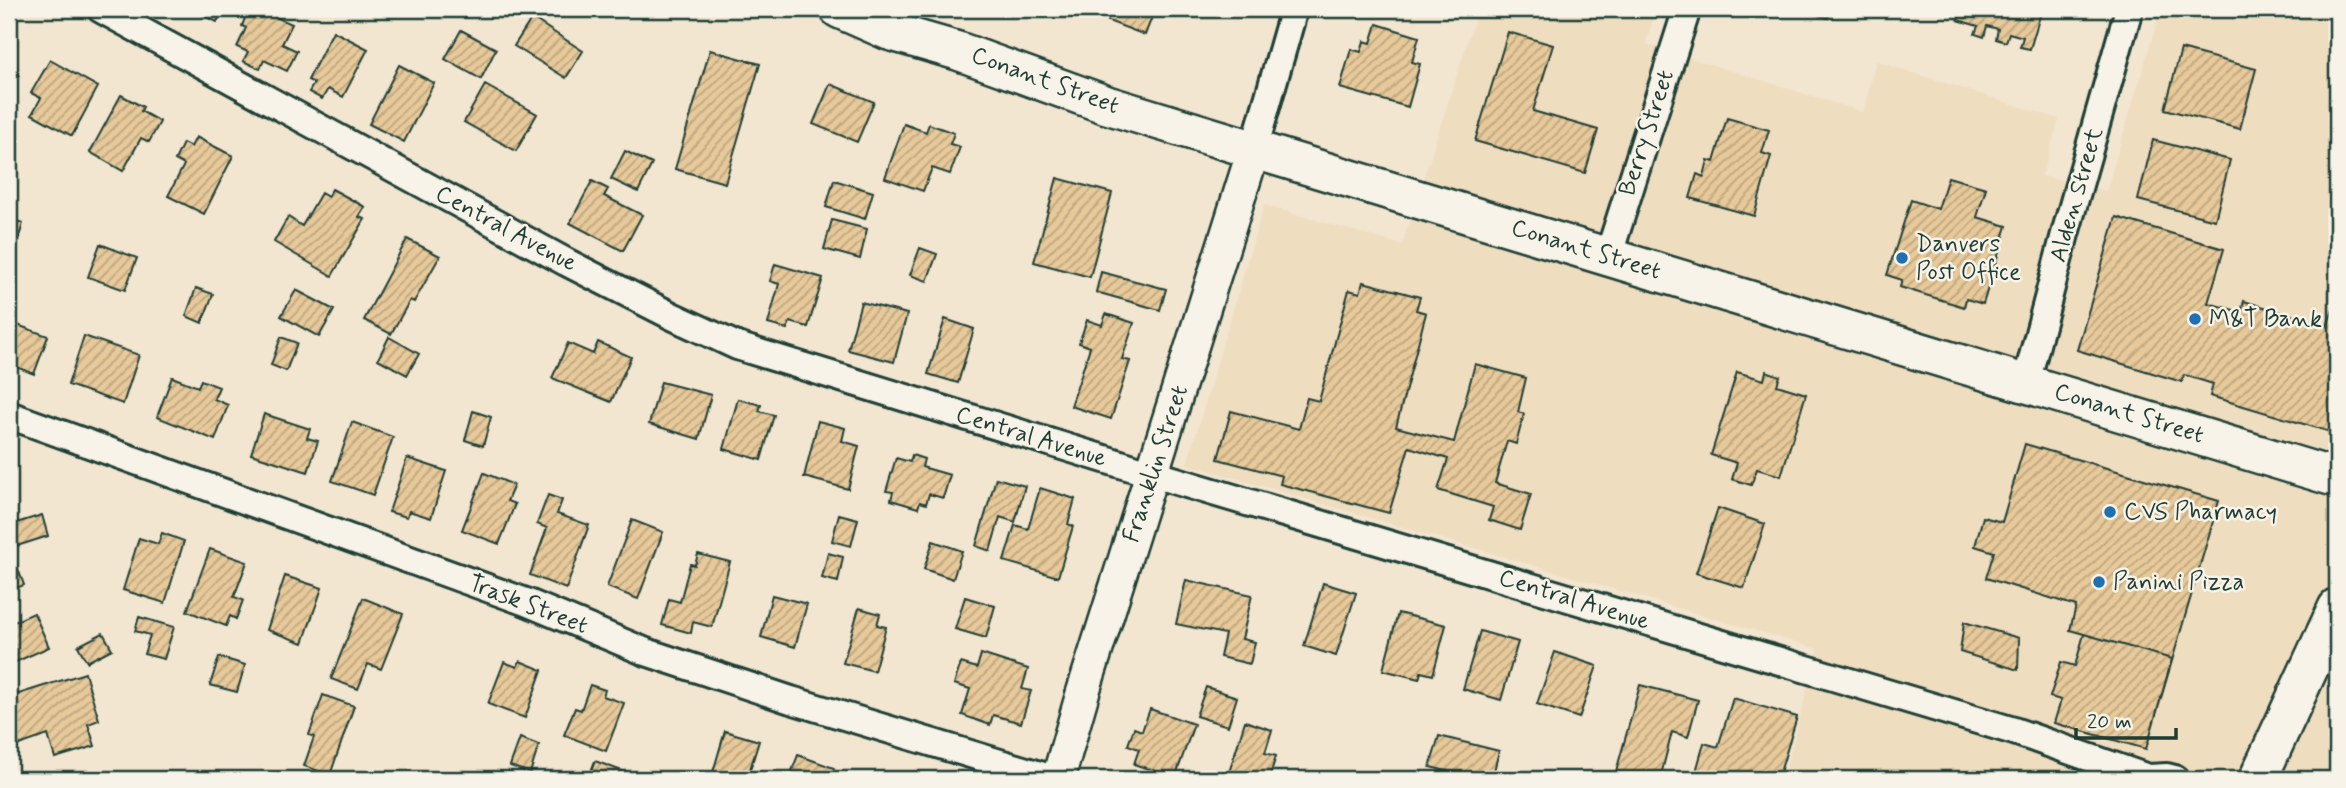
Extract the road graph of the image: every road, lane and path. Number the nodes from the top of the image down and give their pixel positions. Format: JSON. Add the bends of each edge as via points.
{"nodes":[{"id":1,"x":101,"y":9,"type":"edge"},
{"id":2,"x":839,"y":9,"type":"edge"},
{"id":3,"x":1294,"y":9,"type":"edge"},
{"id":4,"x":1686,"y":9,"type":"edge"},
{"id":5,"x":2129,"y":9,"type":"edge"},
{"id":6,"x":893,"y":20,"type":"edge"},
{"id":7,"x":1254,"y":149,"type":"junction"},
{"id":8,"x":1608,"y":257,"type":"junction"},
{"id":9,"x":2026,"y":383,"type":"junction"},
{"id":10,"x":9,"y":415,"type":"edge"},
{"id":11,"x":1153,"y":474,"type":"junction"},
{"id":12,"x":2337,"y":478,"type":"edge"},
{"id":13,"x":2337,"y":608,"type":"edge"},
{"id":14,"x":1052,"y":779,"type":"edge"},
{"id":15,"x":1058,"y":779,"type":"edge"},
{"id":16,"x":2175,"y":779,"type":"edge"},
{"id":17,"x":2258,"y":779,"type":"edge"}],
"edges":[{"from":1,"to":11,"type":"street","name":"Central Avenue","via":[[554,256],[737,346]]},
{"from":2,"to":6,"type":"main road","name":"Conant Street"},
{"from":3,"to":7,"type":"street"},
{"from":4,"to":8,"type":"street","name":"Berry Street"},
{"from":5,"to":9,"type":"street","name":"Alden Street"},
{"from":6,"to":7,"type":"main road","name":"Conant Street","via":[[958,51],[1107,105]]},
{"from":7,"to":8,"type":"main road","name":"Conant Street"},
{"from":7,"to":11,"type":"street","name":"Franklin Street"},
{"from":8,"to":9,"type":"main road","name":"Conant Street"},
{"from":9,"to":12,"type":"main road","name":"Conant Street"},
{"from":10,"to":14,"type":"street","name":"Trask Street","via":[[526,602],[646,652]]},
{"from":11,"to":15,"type":"street","name":"Franklin Street"},
{"from":11,"to":16,"type":"street","name":"Central Avenue","via":[[2003,727],[2148,778]]},
{"from":13,"to":17,"type":"main road"}]}
